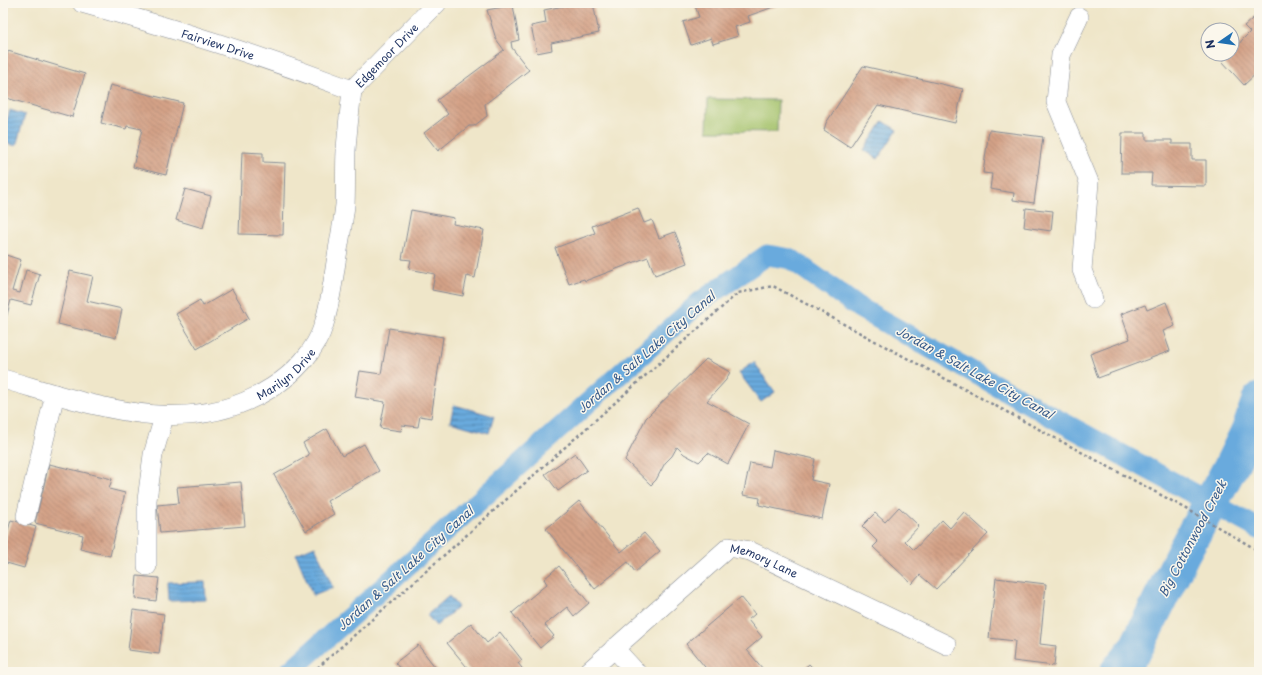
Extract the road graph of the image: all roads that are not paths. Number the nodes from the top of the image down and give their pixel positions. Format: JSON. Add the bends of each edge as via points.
{"nodes":[{"id":1,"x":82,"y":3,"type":"edge"},
{"id":2,"x":437,"y":3,"type":"edge"},
{"id":3,"x":1079,"y":17,"type":"dead end"},
{"id":4,"x":352,"y":90,"type":"junction"},
{"id":5,"x":1093,"y":299,"type":"dead end"},
{"id":6,"x":3,"y":379,"type":"edge"},
{"id":7,"x":55,"y":394,"type":"junction"},
{"id":8,"x":164,"y":417,"type":"junction"},
{"id":9,"x":26,"y":516,"type":"dead end"},
{"id":10,"x":147,"y":566,"type":"dead end"},
{"id":11,"x":947,"y":645,"type":"dead end"},
{"id":12,"x":614,"y":648,"type":"junction"},
{"id":13,"x":588,"y":672,"type":"edge"},
{"id":14,"x":636,"y":672,"type":"edge"}],
"edges":[{"from":1,"to":4,"type":"street","name":"Fairview Drive","via":[[134,17]]},
{"from":2,"to":4,"type":"street","name":"Edgemoor Drive"},
{"from":3,"to":5,"type":"street","via":[[1061,55],[1056,102],[1089,182],[1082,270]]},
{"from":4,"to":8,"type":"street","name":"Marilyn Drive","via":[[346,150],[345,205],[333,286],[324,325],[306,358],[284,380],[256,398],[222,411]]},
{"from":6,"to":7,"type":"street","name":"Marilyn Drive"},
{"from":7,"to":8,"type":"street","name":"Marilyn Drive"},
{"from":7,"to":9,"type":"street"},
{"from":8,"to":10,"type":"street","via":[[153,455],[147,500]]},
{"from":11,"to":12,"type":"street","name":"Memory Lane","via":[[750,551],[729,547]]},
{"from":12,"to":13,"type":"street","name":"Memory Lane"},
{"from":12,"to":14,"type":"street"}]}
